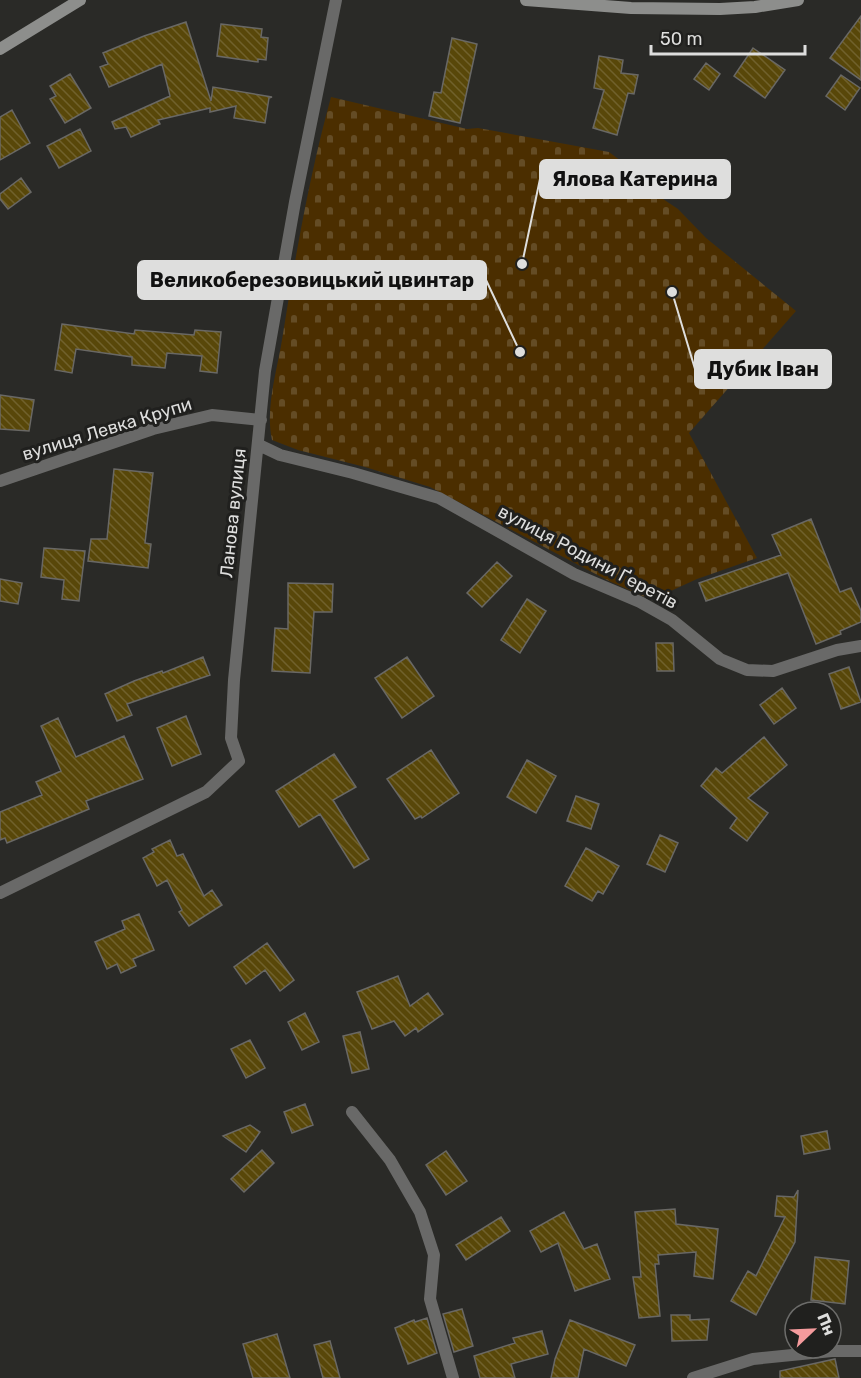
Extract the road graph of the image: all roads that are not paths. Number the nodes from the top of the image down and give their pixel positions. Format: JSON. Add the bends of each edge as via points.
{"nodes":[{"id":1,"x":80,"y":0,"type":"edge"},
{"id":2,"x":336,"y":0,"type":"edge"},
{"id":3,"x":525,"y":0,"type":"edge"},
{"id":4,"x":798,"y":0,"type":"edge"},
{"id":5,"x":0,"y":49,"type":"edge"},
{"id":6,"x":261,"y":420,"type":"junction"},
{"id":7,"x":259,"y":445,"type":"junction"},
{"id":8,"x":0,"y":481,"type":"edge"},
{"id":9,"x":861,"y":646,"type":"edge"},
{"id":10,"x":0,"y":893,"type":"edge"},
{"id":11,"x":352,"y":1112,"type":"dead end"},
{"id":12,"x":861,"y":1351,"type":"edge"},
{"id":13,"x":453,"y":1378,"type":"edge"},
{"id":14,"x":693,"y":1378,"type":"edge"}],
"edges":[{"from":1,"to":5,"type":"street"},
{"from":2,"to":6,"type":"street","name":"Ланова вулиця","via":[[292,213],[265,371]]},
{"from":3,"to":4,"type":"street","via":[[631,8],[720,9],[755,8]]},
{"from":6,"to":7,"type":"street","name":"Ланова вулиця"},
{"from":6,"to":8,"type":"street","name":"вулиця Левка Крупи","via":[[212,415],[153,429]]},
{"from":7,"to":9,"type":"street","name":"вулиця Родини Ґеретів","via":[[280,455],[439,498],[574,574],[672,620],[720,659],[747,670],[773,671]]},
{"from":7,"to":10,"type":"street","name":"Ланова вулиця","via":[[234,680],[231,738],[239,761],[206,792]]},
{"from":11,"to":13,"type":"street","via":[[390,1160],[420,1212],[434,1255],[430,1299]]},
{"from":12,"to":14,"type":"street","via":[[753,1359]]}]}
